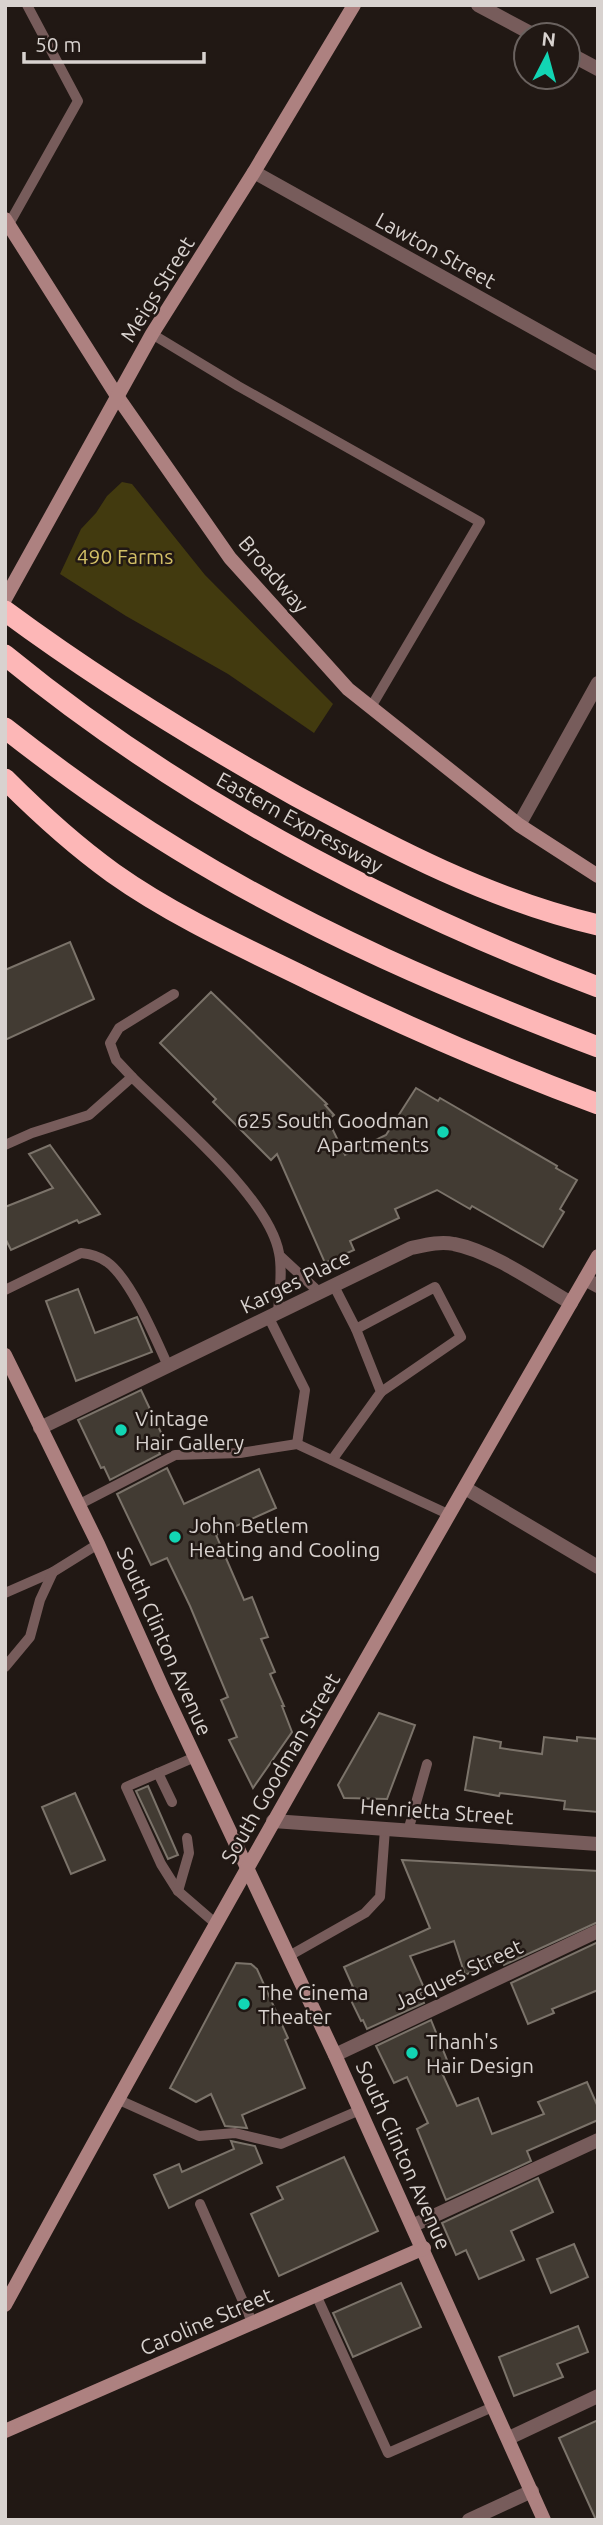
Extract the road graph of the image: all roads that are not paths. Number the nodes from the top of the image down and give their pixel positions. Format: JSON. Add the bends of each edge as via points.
{"nodes":[{"id":1,"x":27,"y":5,"type":"edge"},
{"id":2,"x":354,"y":5,"type":"edge"},
{"id":3,"x":478,"y":5,"type":"edge"},
{"id":4,"x":512,"y":23,"type":"edge"},
{"id":5,"x":582,"y":60,"type":"edge"},
{"id":6,"x":598,"y":69,"type":"edge"},
{"id":7,"x":254,"y":172,"type":"junction"},
{"id":8,"x":7,"y":222,"type":"edge"},
{"id":9,"x":152,"y":334,"type":"junction"},
{"id":10,"x":598,"y":364,"type":"edge"},
{"id":11,"x":117,"y":396,"type":"junction"},
{"id":12,"x":5,"y":599,"type":"edge"},
{"id":13,"x":5,"y":611,"type":"edge"},
{"id":14,"x":5,"y":655,"type":"edge"},
{"id":15,"x":598,"y":684,"type":"edge"},
{"id":16,"x":371,"y":707,"type":"junction"},
{"id":17,"x":5,"y":728,"type":"edge"},
{"id":18,"x":5,"y":779,"type":"edge"},
{"id":19,"x":519,"y":825,"type":"junction"},
{"id":20,"x":598,"y":876,"type":"edge"},
{"id":21,"x":598,"y":925,"type":"edge"},
{"id":22,"x":598,"y":987,"type":"edge"},
{"id":23,"x":174,"y":994,"type":"dead end"},
{"id":24,"x":598,"y":1046,"type":"edge"},
{"id":25,"x":132,"y":1077,"type":"junction"},
{"id":26,"x":598,"y":1104,"type":"edge"},
{"id":27,"x":5,"y":1145,"type":"edge"},
{"id":28,"x":280,"y":1256,"type":"junction"},
{"id":29,"x":598,"y":1256,"type":"edge"},
{"id":30,"x":591,"y":1282,"type":"edge"},
{"id":31,"x":327,"y":1289,"type":"junction"},
{"id":32,"x":5,"y":1290,"type":"edge"},
{"id":33,"x":571,"y":1303,"type":"junction"},
{"id":34,"x":274,"y":1315,"type":"junction"},
{"id":35,"x":356,"y":1329,"type":"junction"},
{"id":36,"x":5,"y":1355,"type":"edge"},
{"id":37,"x":168,"y":1366,"type":"junction"},
{"id":38,"x":381,"y":1392,"type":"junction"},
{"id":39,"x":40,"y":1428,"type":"junction"},
{"id":40,"x":297,"y":1444,"type":"junction"},
{"id":41,"x":332,"y":1460,"type":"junction"},
{"id":42,"x":465,"y":1488,"type":"junction"},
{"id":43,"x":78,"y":1505,"type":"junction"},
{"id":44,"x":450,"y":1515,"type":"junction"},
{"id":45,"x":97,"y":1544,"type":"junction"},
{"id":46,"x":598,"y":1567,"type":"edge"},
{"id":47,"x":52,"y":1572,"type":"junction"},
{"id":48,"x":5,"y":1592,"type":"edge"},
{"id":49,"x":5,"y":1667,"type":"edge"},
{"id":50,"x":195,"y":1757,"type":"junction"},
{"id":51,"x":427,"y":1764,"type":"dead end"},
{"id":52,"x":158,"y":1773,"type":"junction"},
{"id":53,"x":172,"y":1802,"type":"dead end"},
{"id":54,"x":273,"y":1821,"type":"junction"},
{"id":55,"x":385,"y":1829,"type":"junction"},
{"id":56,"x":408,"y":1830,"type":"junction"},
{"id":57,"x":187,"y":1838,"type":"dead end"},
{"id":58,"x":598,"y":1844,"type":"edge"},
{"id":59,"x":247,"y":1868,"type":"junction"},
{"id":60,"x":178,"y":1891,"type":"junction"},
{"id":61,"x":215,"y":1923,"type":"junction"},
{"id":62,"x":598,"y":1931,"type":"edge"},
{"id":63,"x":289,"y":1956,"type":"junction"},
{"id":64,"x":335,"y":2055,"type":"junction"},
{"id":65,"x":117,"y":2099,"type":"junction"},
{"id":66,"x":360,"y":2110,"type":"junction"},
{"id":67,"x":598,"y":2140,"type":"edge"},
{"id":68,"x":200,"y":2204,"type":"dead end"},
{"id":69,"x":414,"y":2225,"type":"junction"},
{"id":70,"x":424,"y":2248,"type":"junction"},
{"id":71,"x":317,"y":2297,"type":"junction"},
{"id":72,"x":5,"y":2305,"type":"edge"},
{"id":73,"x":253,"y":2324,"type":"junction"},
{"id":74,"x":598,"y":2396,"type":"edge"},
{"id":75,"x":495,"y":2406,"type":"junction"},
{"id":76,"x":5,"y":2431,"type":"edge"},
{"id":77,"x":509,"y":2438,"type":"junction"},
{"id":78,"x":532,"y":2491,"type":"junction"},
{"id":79,"x":469,"y":2520,"type":"edge"},
{"id":80,"x":544,"y":2520,"type":"edge"}],
"edges":[{"from":1,"to":8,"type":"lane","via":[[78,101]]},
{"from":2,"to":7,"type":"street","name":"Meigs Street"},
{"from":3,"to":4,"type":"street"},
{"from":5,"to":6,"type":"street"},
{"from":7,"to":9,"type":"street","name":"Meigs Street"},
{"from":7,"to":10,"type":"street","name":"Lawton Street"},
{"from":8,"to":11,"type":"street","name":"Broadway"},
{"from":9,"to":11,"type":"street","name":"Meigs Street"},
{"from":9,"to":16,"type":"lane","via":[[480,522]]},
{"from":11,"to":12,"type":"street","name":"Meigs Street"},
{"from":11,"to":16,"type":"street","name":"Broadway","via":[[230,558],[348,689]]},
{"from":13,"to":21,"type":"highway","via":[[153,712],[318,808],[479,886],[547,912]]},
{"from":14,"to":22,"type":"highway","name":"Eastern Expressway","via":[[144,760],[254,828],[449,926]]},
{"from":15,"to":19,"type":"street"},
{"from":16,"to":19,"type":"street","name":"Broadway"},
{"from":17,"to":24,"type":"highway","via":[[106,803],[256,894],[444,985]]},
{"from":18,"to":26,"type":"highway","via":[[115,875],[171,908],[377,1012]]},
{"from":19,"to":20,"type":"street","name":"Broadway"},
{"from":23,"to":25,"type":"lane","via":[[119,1028],[110,1043],[116,1060]]},
{"from":25,"to":27,"type":"lane","via":[[89,1115]]},
{"from":25,"to":28,"type":"lane","via":[[240,1183],[260,1210]]},
{"from":28,"to":31,"type":"lane"},
{"from":28,"to":34,"type":"lane"},
{"from":29,"to":30,"type":"street","name":"South Goodman Street"},
{"from":30,"to":33,"type":"street","name":"South Goodman Street"},
{"from":31,"to":33,"type":"street","name":"Karges Place","via":[[411,1248],[452,1244],[491,1258]]},
{"from":31,"to":34,"type":"street","name":"Karges Place"},
{"from":31,"to":35,"type":"lane"},
{"from":32,"to":37,"type":"lane","via":[[81,1253],[94,1254],[109,1263],[134,1296]]},
{"from":33,"to":42,"type":"street","name":"South Goodman Street"},
{"from":34,"to":37,"type":"street","name":"Karges Place"},
{"from":34,"to":40,"type":"lane","via":[[305,1390]]},
{"from":35,"to":38,"type":"lane"},
{"from":35,"to":38,"type":"lane","via":[[435,1287],[461,1337]]},
{"from":36,"to":39,"type":"street","name":"South Clinton Avenue"},
{"from":37,"to":39,"type":"street","name":"Karges Place"},
{"from":38,"to":41,"type":"lane"},
{"from":39,"to":43,"type":"street","name":"South Clinton Avenue"},
{"from":40,"to":41,"type":"lane"},
{"from":40,"to":43,"type":"lane","via":[[240,1453],[175,1455]]},
{"from":41,"to":44,"type":"lane"},
{"from":42,"to":44,"type":"street","name":"South Goodman Street"},
{"from":42,"to":46,"type":"street"},
{"from":43,"to":45,"type":"street","name":"South Clinton Avenue"},
{"from":44,"to":54,"type":"street","name":"South Goodman Street"},
{"from":45,"to":47,"type":"lane"},
{"from":45,"to":50,"type":"street","name":"South Clinton Avenue"},
{"from":47,"to":48,"type":"lane"},
{"from":47,"to":49,"type":"lane","via":[[30,1637]]},
{"from":50,"to":52,"type":"lane"},
{"from":50,"to":59,"type":"street","name":"South Clinton Avenue"},
{"from":51,"to":56,"type":"lane"},
{"from":52,"to":53,"type":"lane"},
{"from":52,"to":60,"type":"lane","via":[[126,1787]]},
{"from":54,"to":55,"type":"street","name":"Henrietta Street"},
{"from":54,"to":59,"type":"street","name":"South Goodman Street"},
{"from":55,"to":56,"type":"street","name":"Henrietta Street"},
{"from":55,"to":63,"type":"lane","via":[[380,1897],[365,1913]]},
{"from":56,"to":58,"type":"street","name":"Henrietta Street"},
{"from":57,"to":60,"type":"lane","via":[[189,1853]]},
{"from":59,"to":61,"type":"street","name":"South Goodman Street"},
{"from":59,"to":63,"type":"street","name":"South Clinton Avenue"},
{"from":60,"to":61,"type":"lane"},
{"from":61,"to":65,"type":"street","name":"South Goodman Street"},
{"from":62,"to":64,"type":"street","name":"Jacques Street"},
{"from":63,"to":64,"type":"street","name":"South Clinton Avenue"},
{"from":64,"to":66,"type":"street","name":"South Clinton Avenue"},
{"from":65,"to":66,"type":"lane","via":[[199,2136],[235,2133],[281,2144]]},
{"from":65,"to":72,"type":"street","name":"South Goodman Street"},
{"from":66,"to":69,"type":"street","name":"South Clinton Avenue"},
{"from":67,"to":69,"type":"street"},
{"from":68,"to":73,"type":"lane"},
{"from":69,"to":70,"type":"street","name":"South Clinton Avenue"},
{"from":70,"to":71,"type":"street","name":"Caroline Street"},
{"from":70,"to":75,"type":"street","name":"South Clinton Avenue"},
{"from":71,"to":73,"type":"street","name":"Caroline Street"},
{"from":71,"to":75,"type":"lane","via":[[388,2453]]},
{"from":73,"to":76,"type":"street","name":"Caroline Street"},
{"from":74,"to":77,"type":"street"},
{"from":75,"to":77,"type":"street","name":"South Clinton Avenue"},
{"from":77,"to":78,"type":"street","name":"South Clinton Avenue"},
{"from":78,"to":79,"type":"street"},
{"from":78,"to":80,"type":"street","name":"South Clinton Avenue"}]}
